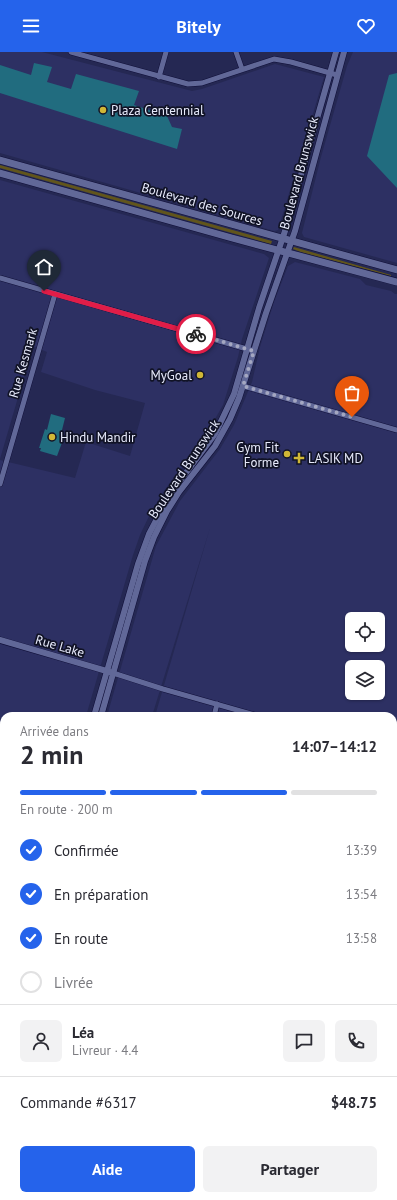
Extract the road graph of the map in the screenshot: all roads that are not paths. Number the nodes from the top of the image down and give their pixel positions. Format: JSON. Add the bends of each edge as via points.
{"nodes":[{"id":1,"x":71,"y":52,"type":"edge"},
{"id":2,"x":166,"y":52,"type":"edge"},
{"id":3,"x":236,"y":52,"type":"edge"},
{"id":4,"x":336,"y":52,"type":"edge"},
{"id":5,"x":344,"y":52,"type":"edge"},
{"id":6,"x":242,"y":69,"type":"junction"},
{"id":7,"x":330,"y":73,"type":"junction"},
{"id":8,"x":337,"y":75,"type":"junction"},
{"id":9,"x":159,"y":77,"type":"junction"},
{"id":10,"x":0,"y":160,"type":"edge"},
{"id":11,"x":0,"y":173,"type":"edge"},
{"id":12,"x":283,"y":239,"type":"junction"},
{"id":13,"x":291,"y":241,"type":"junction"},
{"id":14,"x":279,"y":251,"type":"junction"},
{"id":15,"x":287,"y":253,"type":"junction"},
{"id":16,"x":397,"y":270,"type":"edge"},
{"id":17,"x":0,"y":278,"type":"edge"},
{"id":18,"x":397,"y":282,"type":"edge"},
{"id":19,"x":55,"y":294,"type":"junction"},
{"id":20,"x":251,"y":350,"type":"junction"},
{"id":21,"x":243,"y":386,"type":"junction"},
{"id":22,"x":397,"y":430,"type":"edge"},
{"id":23,"x":0,"y":484,"type":"edge"},
{"id":24,"x":0,"y":640,"type":"edge"},
{"id":25,"x":110,"y":672,"type":"junction"},
{"id":26,"x":217,"y":704,"type":"junction"},
{"id":27,"x":95,"y":712,"type":"edge"},
{"id":28,"x":102,"y":712,"type":"edge"},
{"id":29,"x":215,"y":712,"type":"edge"},
{"id":30,"x":244,"y":712,"type":"edge"}],
"edges":[{"from":1,"to":9,"type":"street"},
{"from":2,"to":9,"type":"street"},
{"from":3,"to":6,"type":"street"},
{"from":4,"to":7,"type":"street","name":"Boulevard Brunswick"},
{"from":5,"to":8,"type":"street","name":"Boulevard Brunswick"},
{"from":6,"to":7,"type":"street","via":[[276,59]]},
{"from":6,"to":9,"type":"street","via":[[195,85]]},
{"from":7,"to":8,"type":"street"},
{"from":7,"to":12,"type":"street","name":"Boulevard Brunswick"},
{"from":8,"to":13,"type":"street","name":"Boulevard Brunswick"},
{"from":10,"to":12,"type":"main road","name":"Boulevard des Sources"},
{"from":11,"to":14,"type":"main road","name":"Boulevard des Sources"},
{"from":12,"to":13,"type":"main road","name":"Boulevard des Sources"},
{"from":12,"to":14,"type":"street","name":"Boulevard Brunswick"},
{"from":13,"to":15,"type":"street","name":"Boulevard Brunswick"},
{"from":13,"to":16,"type":"main road","name":"Boulevard des Sources"},
{"from":14,"to":15,"type":"main road","name":"Boulevard des Sources"},
{"from":14,"to":20,"type":"street","name":"Boulevard Brunswick","via":[[259,308]]},
{"from":15,"to":18,"type":"main road","name":"Boulevard des Sources"},
{"from":15,"to":20,"type":"street","name":"Boulevard Brunswick"},
{"from":17,"to":19,"type":"street"},
{"from":19,"to":20,"type":"street"},
{"from":19,"to":23,"type":"street","name":"Rue Kesmark"},
{"from":20,"to":21,"type":"street","name":"Boulevard Brunswick"},
{"from":20,"to":25,"type":"street","name":"Boulevard Brunswick","via":[[220,426],[167,499],[148,534]]},
{"from":21,"to":22,"type":"street"},
{"from":21,"to":25,"type":"street","name":"Boulevard Brunswick","via":[[224,431],[175,498],[156,532]]},
{"from":24,"to":25,"type":"street","name":"Rue Lake"},
{"from":25,"to":26,"type":"street"},
{"from":25,"to":27,"type":"street","name":"Boulevard Brunswick"},
{"from":25,"to":28,"type":"street","name":"Boulevard Brunswick"},
{"from":26,"to":29,"type":"street"},
{"from":26,"to":30,"type":"street"}]}
